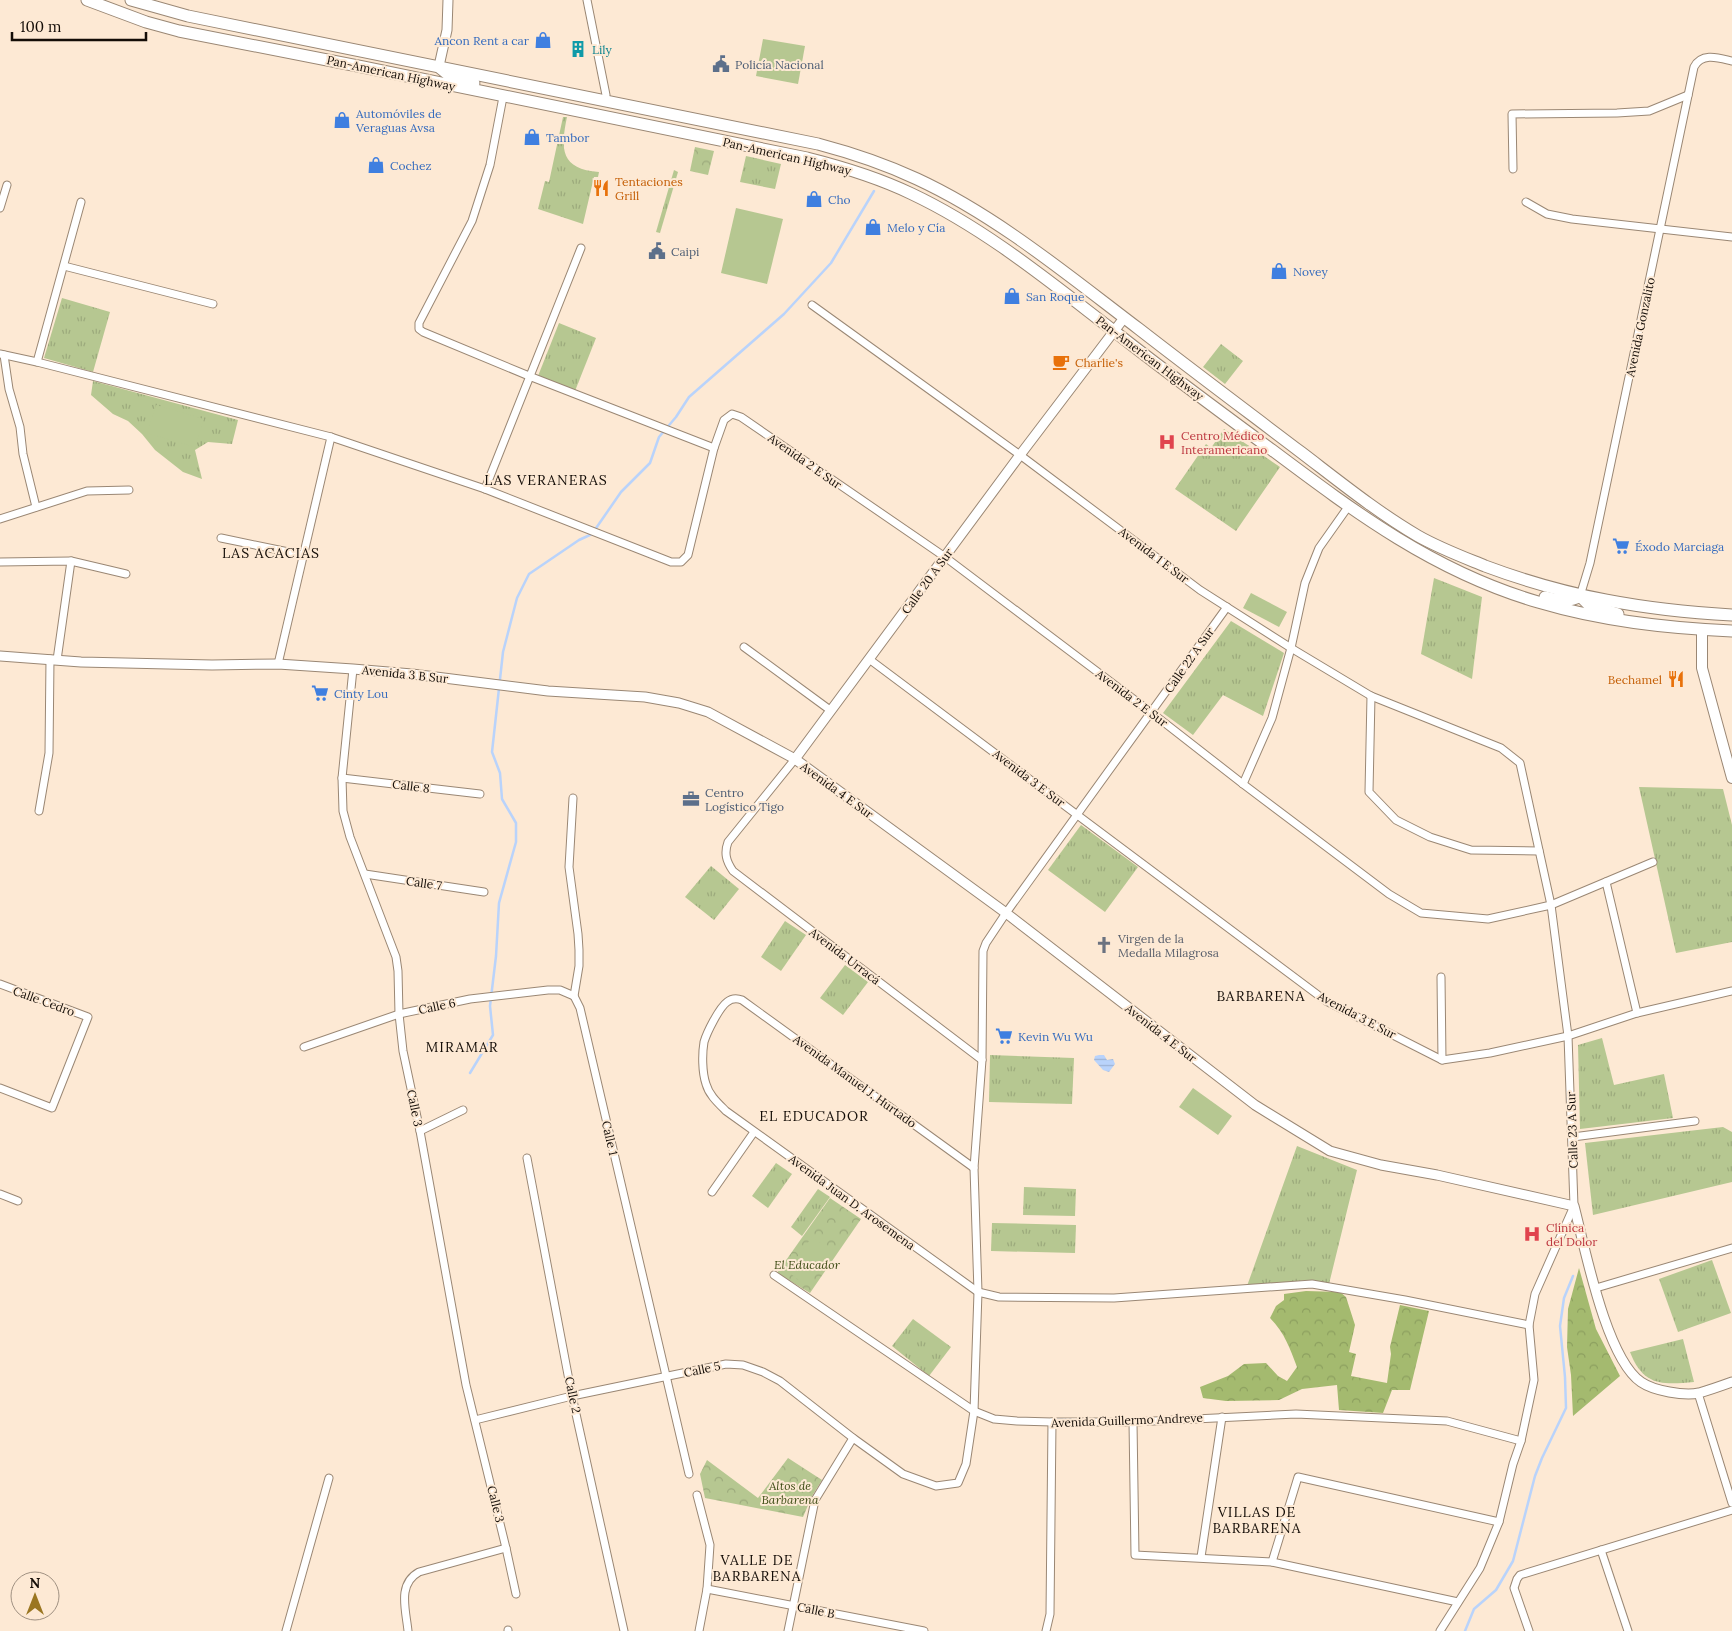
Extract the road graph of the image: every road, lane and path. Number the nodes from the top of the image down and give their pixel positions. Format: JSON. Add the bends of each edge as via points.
{"nodes":[{"id":1,"x":87,"y":0,"type":"edge"},
{"id":2,"x":102,"y":0,"type":"edge"},
{"id":3,"x":131,"y":0,"type":"edge"},
{"id":4,"x":448,"y":0,"type":"edge"},
{"id":5,"x":587,"y":0,"type":"edge"},
{"id":6,"x":143,"y":4,"type":"junction"},
{"id":7,"x":213,"y":39,"type":"junction"},
{"id":8,"x":1732,"y":61,"type":"edge"},
{"id":9,"x":335,"y":62,"type":"junction"},
{"id":10,"x":439,"y":66,"type":"junction"},
{"id":11,"x":1688,"y":95,"type":"junction"},
{"id":12,"x":503,"y":97,"type":"junction"},
{"id":13,"x":606,"y":100,"type":"junction"},
{"id":14,"x":532,"y":102,"type":"junction"},
{"id":15,"x":1513,"y":169,"type":"dead end"},
{"id":16,"x":7,"y":185,"type":"dead end"},
{"id":17,"x":81,"y":202,"type":"dead end"},
{"id":18,"x":1526,"y":202,"type":"dead end"},
{"id":19,"x":0,"y":208,"type":"edge"},
{"id":20,"x":1661,"y":228,"type":"junction"},
{"id":21,"x":1732,"y":236,"type":"edge"},
{"id":22,"x":581,"y":248,"type":"dead end"},
{"id":23,"x":64,"y":266,"type":"junction"},
{"id":24,"x":212,"y":304,"type":"dead end"},
{"id":25,"x":812,"y":305,"type":"dead end"},
{"id":26,"x":1124,"y":318,"type":"junction"},
{"id":27,"x":1114,"y":331,"type":"junction"},
{"id":28,"x":2,"y":355,"type":"edge"},
{"id":29,"x":37,"y":362,"type":"junction"},
{"id":30,"x":529,"y":376,"type":"junction"},
{"id":31,"x":331,"y":437,"type":"junction"},
{"id":32,"x":714,"y":448,"type":"junction"},
{"id":33,"x":1020,"y":455,"type":"junction"},
{"id":34,"x":485,"y":489,"type":"junction"},
{"id":35,"x":129,"y":490,"type":"dead end"},
{"id":36,"x":1348,"y":507,"type":"junction"},
{"id":37,"x":36,"y":508,"type":"junction"},
{"id":38,"x":0,"y":519,"type":"edge"},
{"id":39,"x":221,"y":538,"type":"dead end"},
{"id":40,"x":303,"y":555,"type":"junction"},
{"id":41,"x":944,"y":557,"type":"junction"},
{"id":42,"x":71,"y":561,"type":"junction"},
{"id":43,"x":0,"y":562,"type":"edge"},
{"id":44,"x":126,"y":574,"type":"dead end"},
{"id":45,"x":1497,"y":588,"type":"junction"},
{"id":46,"x":1580,"y":596,"type":"junction"},
{"id":47,"x":1227,"y":607,"type":"junction"},
{"id":48,"x":1732,"y":615,"type":"edge"},
{"id":49,"x":1656,"y":626,"type":"junction"},
{"id":50,"x":1702,"y":629,"type":"junction"},
{"id":51,"x":1732,"y":631,"type":"edge"},
{"id":52,"x":744,"y":647,"type":"dead end"},
{"id":53,"x":1291,"y":648,"type":"junction"},
{"id":54,"x":0,"y":656,"type":"edge"},
{"id":55,"x":53,"y":659,"type":"junction"},
{"id":56,"x":869,"y":659,"type":"junction"},
{"id":57,"x":278,"y":664,"type":"junction"},
{"id":58,"x":353,"y":669,"type":"junction"},
{"id":59,"x":1372,"y":696,"type":"junction"},
{"id":60,"x":830,"y":710,"type":"junction"},
{"id":61,"x":1152,"y":713,"type":"junction"},
{"id":62,"x":1728,"y":750,"type":"edge"},
{"id":63,"x":795,"y":759,"type":"junction"},
{"id":64,"x":1520,"y":763,"type":"joint"},
{"id":65,"x":342,"y":778,"type":"junction"},
{"id":66,"x":1732,"y":778,"type":"edge"},
{"id":67,"x":1243,"y":784,"type":"junction"},
{"id":68,"x":480,"y":794,"type":"dead end"},
{"id":69,"x":573,"y":798,"type":"dead end"},
{"id":70,"x":39,"y":811,"type":"dead end"},
{"id":71,"x":1078,"y":814,"type":"junction"},
{"id":72,"x":728,"y":842,"type":"joint"},
{"id":73,"x":1539,"y":851,"type":"junction"},
{"id":74,"x":1653,"y":862,"type":"dead end"},
{"id":75,"x":365,"y":874,"type":"junction"},
{"id":76,"x":1606,"y":882,"type":"junction"},
{"id":77,"x":484,"y":892,"type":"dead end"},
{"id":78,"x":1551,"y":904,"type":"junction"},
{"id":79,"x":1006,"y":913,"type":"junction"},
{"id":80,"x":1441,"y":976,"type":"dead end"},
{"id":81,"x":0,"y":984,"type":"edge"},
{"id":82,"x":1732,"y":991,"type":"edge"},
{"id":83,"x":574,"y":996,"type":"junction"},
{"id":84,"x":733,"y":999,"type":"joint"},
{"id":85,"x":399,"y":1014,"type":"junction"},
{"id":86,"x":1637,"y":1014,"type":"junction"},
{"id":87,"x":1568,"y":1036,"type":"junction"},
{"id":88,"x":304,"y":1047,"type":"dead end"},
{"id":89,"x":982,"y":1060,"type":"junction"},
{"id":90,"x":1442,"y":1060,"type":"junction"},
{"id":91,"x":0,"y":1088,"type":"edge"},
{"id":92,"x":463,"y":1110,"type":"dead end"},
{"id":93,"x":1695,"y":1121,"type":"dead end"},
{"id":94,"x":420,"y":1131,"type":"junction"},
{"id":95,"x":754,"y":1132,"type":"junction"},
{"id":96,"x":1573,"y":1137,"type":"junction"},
{"id":97,"x":526,"y":1158,"type":"dead end"},
{"id":98,"x":974,"y":1168,"type":"junction"},
{"id":99,"x":712,"y":1192,"type":"dead end"},
{"id":100,"x":0,"y":1194,"type":"edge"},
{"id":101,"x":18,"y":1200,"type":"dead end"},
{"id":102,"x":1574,"y":1206,"type":"junction"},
{"id":103,"x":1732,"y":1248,"type":"edge"},
{"id":104,"x":774,"y":1275,"type":"dead end"},
{"id":105,"x":1596,"y":1288,"type":"junction"},
{"id":106,"x":978,"y":1292,"type":"junction"},
{"id":107,"x":1529,"y":1325,"type":"junction"},
{"id":108,"x":666,"y":1378,"type":"junction"},
{"id":109,"x":1732,"y":1382,"type":"edge"},
{"id":110,"x":1698,"y":1393,"type":"junction"},
{"id":111,"x":572,"y":1396,"type":"junction"},
{"id":112,"x":974,"y":1412,"type":"junction"},
{"id":113,"x":1222,"y":1417,"type":"junction"},
{"id":114,"x":475,"y":1420,"type":"junction"},
{"id":115,"x":1052,"y":1422,"type":"junction"},
{"id":116,"x":1133,"y":1422,"type":"junction"},
{"id":117,"x":853,"y":1438,"type":"junction"},
{"id":118,"x":1521,"y":1442,"type":"junction"},
{"id":119,"x":688,"y":1474,"type":"dead end"},
{"id":120,"x":329,"y":1478,"type":"dead end"},
{"id":121,"x":958,"y":1483,"type":"joint"},
{"id":122,"x":697,"y":1494,"type":"dead end"},
{"id":123,"x":1732,"y":1503,"type":"edge"},
{"id":124,"x":1732,"y":1510,"type":"edge"},
{"id":125,"x":1499,"y":1522,"type":"junction"},
{"id":126,"x":506,"y":1548,"type":"junction"},
{"id":127,"x":1601,"y":1550,"type":"junction"},
{"id":128,"x":1201,"y":1557,"type":"junction"},
{"id":129,"x":1272,"y":1562,"type":"junction"},
{"id":130,"x":707,"y":1589,"type":"junction"},
{"id":131,"x":516,"y":1594,"type":"dead end"},
{"id":132,"x":1458,"y":1602,"type":"junction"},
{"id":133,"x":793,"y":1605,"type":"junction"},
{"id":134,"x":286,"y":1631,"type":"edge"},
{"id":135,"x":408,"y":1631,"type":"edge"},
{"id":136,"x":624,"y":1631,"type":"edge"},
{"id":137,"x":699,"y":1631,"type":"edge"},
{"id":138,"x":788,"y":1631,"type":"edge"},
{"id":139,"x":924,"y":1631,"type":"edge"},
{"id":140,"x":1046,"y":1631,"type":"edge"},
{"id":141,"x":1440,"y":1631,"type":"edge"},
{"id":142,"x":1529,"y":1631,"type":"edge"},
{"id":143,"x":1628,"y":1631,"type":"edge"}],
"edges":[{"from":1,"to":7,"type":"highway","name":"Pan-American Highway","via":[[146,22]]},
{"from":2,"to":6,"type":"highway","via":[[127,8]]},
{"from":3,"to":6,"type":"highway","name":"Pan-American Highway"},
{"from":4,"to":10,"type":"street","via":[[447,30]]},
{"from":5,"to":13,"type":"street"},
{"from":6,"to":7,"type":"highway","via":[[154,16]]},
{"from":6,"to":10,"type":"highway","name":"Pan-American Highway","via":[[188,16]]},
{"from":7,"to":9,"type":"highway","name":"Pan-American Highway"},
{"from":8,"to":11,"type":"street","name":"Avenida Gonzalito","via":[[1712,57],[1701,59],[1694,67]]},
{"from":9,"to":10,"type":"highway","via":[[424,72]]},
{"from":9,"to":12,"type":"highway","name":"Pan-American Highway"},
{"from":10,"to":13,"type":"highway","name":"Pan-American Highway"},
{"from":10,"to":14,"type":"highway","via":[[451,77],[502,90]]},
{"from":11,"to":15,"type":"street","via":[[1648,111],[1512,114]]},
{"from":11,"to":20,"type":"street","name":"Avenida Gonzalito"},
{"from":12,"to":14,"type":"highway","name":"Pan-American Highway"},
{"from":12,"to":30,"type":"street","via":[[490,165],[472,221],[419,323],[419,329]]},
{"from":13,"to":26,"type":"highway","name":"Pan-American Highway","via":[[818,144],[918,179],[982,215],[1056,265]]},
{"from":14,"to":27,"type":"highway","name":"Pan-American Highway","via":[[807,158],[863,174],[933,205],[1021,260]]},
{"from":16,"to":19,"type":"street"},
{"from":17,"to":23,"type":"street"},
{"from":18,"to":20,"type":"street","via":[[1548,214],[1572,219]]},
{"from":20,"to":21,"type":"street"},
{"from":20,"to":46,"type":"street","name":"Avenida Gonzalito","via":[[1590,563]]},
{"from":22,"to":30,"type":"street"},
{"from":23,"to":24,"type":"street"},
{"from":23,"to":29,"type":"street"},
{"from":25,"to":33,"type":"street","name":"Avenida 1 E Sur"},
{"from":26,"to":27,"type":"street","name":"Calle 20 A Sur"},
{"from":26,"to":46,"type":"highway","name":"Pan-American Highway","via":[[1378,511],[1420,537],[1514,577]]},
{"from":27,"to":33,"type":"street","name":"Calle 20 A Sur"},
{"from":27,"to":36,"type":"highway","name":"Pan-American Highway"},
{"from":28,"to":29,"type":"street"},
{"from":28,"to":37,"type":"street"},
{"from":29,"to":31,"type":"street"},
{"from":30,"to":32,"type":"street"},
{"from":30,"to":34,"type":"street"},
{"from":31,"to":34,"type":"street"},
{"from":31,"to":40,"type":"street"},
{"from":32,"to":34,"type":"street","via":[[688,555],[681,562],[671,562]]},
{"from":32,"to":41,"type":"street","name":"Avenida 2 E Sur","via":[[724,420],[732,414],[741,417]]},
{"from":33,"to":41,"type":"street","name":"Calle 20 A Sur"},
{"from":33,"to":47,"type":"street","name":"Avenida 1 E Sur"},
{"from":35,"to":37,"type":"street","via":[[88,491]]},
{"from":36,"to":45,"type":"highway","name":"Pan-American Highway","via":[[1420,552]]},
{"from":36,"to":53,"type":"street","via":[[1319,548],[1305,583]]},
{"from":37,"to":38,"type":"street"},
{"from":39,"to":40,"type":"street"},
{"from":40,"to":57,"type":"street"},
{"from":41,"to":56,"type":"street","name":"Calle 20 A Sur"},
{"from":41,"to":61,"type":"street","name":"Avenida 2 E Sur"},
{"from":42,"to":43,"type":"street"},
{"from":42,"to":44,"type":"street"},
{"from":42,"to":55,"type":"street"},
{"from":45,"to":46,"type":"highway","via":[[1562,600]]},
{"from":45,"to":49,"type":"highway","name":"Pan-American Highway","via":[[1576,612]]},
{"from":46,"to":48,"type":"highway","name":"Pan-American Highway","via":[[1643,608]]},
{"from":46,"to":49,"type":"highway","via":[[1592,607]]},
{"from":47,"to":53,"type":"street","name":"Avenida 1 E Sur"},
{"from":47,"to":61,"type":"street","name":"Calle 22 A Sur"},
{"from":49,"to":50,"type":"highway","name":"Pan-American Highway"},
{"from":50,"to":51,"type":"highway","name":"Pan-American Highway"},
{"from":50,"to":62,"type":"main road","via":[[1702,668]]},
{"from":52,"to":60,"type":"street"},
{"from":53,"to":59,"type":"street","name":"Avenida 1 E Sur"},
{"from":53,"to":67,"type":"street","via":[[1272,718]]},
{"from":54,"to":55,"type":"street","name":"Avenida 3 B Sur"},
{"from":55,"to":57,"type":"street","name":"Avenida 3 B Sur","via":[[203,665]]},
{"from":55,"to":70,"type":"street","via":[[49,753]]},
{"from":56,"to":60,"type":"street","name":"Calle 20 A Sur"},
{"from":56,"to":71,"type":"street","name":"Avenida 3 E Sur"},
{"from":57,"to":58,"type":"street","name":"Avenida 3 B Sur"},
{"from":58,"to":63,"type":"street","name":"Avenida 3 B Sur","via":[[679,703],[708,712]]},
{"from":58,"to":65,"type":"street","name":"Calle 3"},
{"from":59,"to":64,"type":"street","name":"Avenida 1 E Sur","via":[[1501,748]]},
{"from":59,"to":73,"type":"street","via":[[1369,792],[1396,820],[1430,838],[1472,850]]},
{"from":60,"to":63,"type":"street","name":"Calle 20 A Sur"},
{"from":61,"to":67,"type":"street","name":"Avenida 2 E Sur"},
{"from":61,"to":71,"type":"street","name":"Calle 22 A Sur"},
{"from":62,"to":66,"type":"main road"},
{"from":63,"to":72,"type":"street","name":"Calle 20 A Sur"},
{"from":63,"to":79,"type":"street","name":"Avenida 4 E Sur"},
{"from":64,"to":73,"type":"street","name":"Calle 23 A Sur"},
{"from":65,"to":68,"type":"street","name":"Calle 8"},
{"from":65,"to":75,"type":"street","name":"Calle 3","via":[[350,837]]},
{"from":67,"to":78,"type":"street","name":"Avenida 2 E Sur","via":[[1389,894],[1421,913],[1488,919]]},
{"from":69,"to":83,"type":"street","name":"Calle 1","via":[[568,867],[579,950]]},
{"from":71,"to":79,"type":"street","name":"Calle 22 A Sur"},
{"from":71,"to":90,"type":"street","name":"Avenida 3 E Sur","via":[[1326,1001]]},
{"from":72,"to":89,"type":"street","name":"Avenida Urracá","via":[[726,857],[733,871]]},
{"from":73,"to":78,"type":"street","name":"Calle 23 A Sur"},
{"from":74,"to":76,"type":"street","name":"Avenida 2 E Sur"},
{"from":75,"to":77,"type":"street","name":"Calle 7"},
{"from":75,"to":85,"type":"street","name":"Calle 3","via":[[396,957]]},
{"from":76,"to":78,"type":"street","name":"Avenida 2 E Sur"},
{"from":76,"to":86,"type":"street"},
{"from":78,"to":87,"type":"street","name":"Calle 23 A Sur"},
{"from":79,"to":89,"type":"street","name":"Calle 22 A Sur","via":[[983,951]]},
{"from":79,"to":102,"type":"street","name":"Avenida 4 E Sur","via":[[1255,1105],[1330,1151]]},
{"from":80,"to":90,"type":"street"},
{"from":81,"to":91,"type":"street","name":"Calle Cedro","via":[[88,1017],[52,1108]]},
{"from":82,"to":86,"type":"street"},
{"from":83,"to":85,"type":"street","name":"Calle 6","via":[[560,990],[548,990],[483,997]]},
{"from":83,"to":108,"type":"street","name":"Calle 1","via":[[580,1008]]},
{"from":84,"to":95,"type":"street","name":"Avenida Juan D. Arosemena","via":[[725,1003],[707,1032],[703,1069],[713,1099]]},
{"from":84,"to":98,"type":"street","name":"Avenida Manuel J. Hurtado","via":[[745,1002]]},
{"from":85,"to":88,"type":"street","name":"Calle 6"},
{"from":85,"to":94,"type":"street","name":"Calle 3","via":[[403,1051]]},
{"from":86,"to":87,"type":"street"},
{"from":87,"to":90,"type":"street"},
{"from":87,"to":96,"type":"street","name":"Calle 23 A Sur"},
{"from":89,"to":98,"type":"street","name":"Calle 22 A Sur"},
{"from":92,"to":94,"type":"street"},
{"from":93,"to":96,"type":"street"},
{"from":94,"to":114,"type":"street","name":"Calle 3"},
{"from":95,"to":99,"type":"street"},
{"from":95,"to":106,"type":"street","name":"Avenida Juan D. Arosemena"},
{"from":96,"to":102,"type":"street","name":"Calle 23 A Sur"},
{"from":97,"to":111,"type":"street","name":"Calle 2"},
{"from":98,"to":106,"type":"street","name":"Calle 22 A Sur"},
{"from":100,"to":101,"type":"street"},
{"from":102,"to":105,"type":"street"},
{"from":102,"to":107,"type":"street","name":"Calle 23 A Sur","via":[[1535,1294]]},
{"from":103,"to":105,"type":"street"},
{"from":104,"to":112,"type":"street","name":"Avenida Guillermo Andreve"},
{"from":105,"to":110,"type":"street","via":[[1614,1344],[1628,1371],[1655,1389]]},
{"from":106,"to":107,"type":"street","via":[[999,1297],[1114,1298],[1312,1284]]},
{"from":106,"to":112,"type":"street","name":"Calle 22 A Sur"},
{"from":107,"to":118,"type":"street","name":"Calle 23 A Sur","via":[[1534,1380]]},
{"from":108,"to":111,"type":"street","name":"Calle 5"},
{"from":108,"to":117,"type":"street","name":"Calle 5","via":[[726,1364],[743,1365],[780,1381]]},
{"from":108,"to":119,"type":"street","name":"Calle 1"},
{"from":109,"to":110,"type":"street"},
{"from":110,"to":123,"type":"street"},
{"from":111,"to":114,"type":"street","name":"Calle 5"},
{"from":111,"to":136,"type":"street","name":"Calle 2"},
{"from":112,"to":115,"type":"street","name":"Avenida Guillermo Andreve","via":[[1017,1421]]},
{"from":112,"to":121,"type":"street","name":"Calle 22 A Sur","via":[[966,1464]]},
{"from":113,"to":116,"type":"street","name":"Avenida Guillermo Andreve"},
{"from":113,"to":118,"type":"street","name":"Avenida Guillermo Andreve","via":[[1296,1414],[1447,1421]]},
{"from":113,"to":128,"type":"street"},
{"from":114,"to":126,"type":"street","name":"Calle 3"},
{"from":115,"to":116,"type":"street","name":"Avenida Guillermo Andreve"},
{"from":115,"to":140,"type":"street","via":[[1051,1604]]},
{"from":116,"to":128,"type":"street","via":[[1135,1555]]},
{"from":117,"to":121,"type":"street","name":"Calle 5","via":[[903,1474],[936,1486]]},
{"from":117,"to":133,"type":"street","via":[[815,1500]]},
{"from":118,"to":125,"type":"street","name":"Calle 23 A Sur"},
{"from":120,"to":134,"type":"street"},
{"from":122,"to":130,"type":"street","via":[[710,1545]]},
{"from":124,"to":127,"type":"street"},
{"from":125,"to":129,"type":"street","via":[[1298,1477]]},
{"from":125,"to":132,"type":"street","name":"Calle 23 A Sur","via":[[1480,1568]]},
{"from":126,"to":131,"type":"street","name":"Calle 3"},
{"from":126,"to":135,"type":"street","via":[[411,1576],[405,1595]]},
{"from":127,"to":142,"type":"street","via":[[1524,1573],[1517,1579],[1514,1588]]},
{"from":127,"to":143,"type":"street"},
{"from":128,"to":129,"type":"street"},
{"from":129,"to":132,"type":"street"},
{"from":130,"to":133,"type":"street","name":"Calle B"},
{"from":130,"to":137,"type":"street"},
{"from":132,"to":141,"type":"street","name":"Calle 23 A Sur"},
{"from":133,"to":138,"type":"street"},
{"from":133,"to":139,"type":"street","name":"Calle B"}]}
